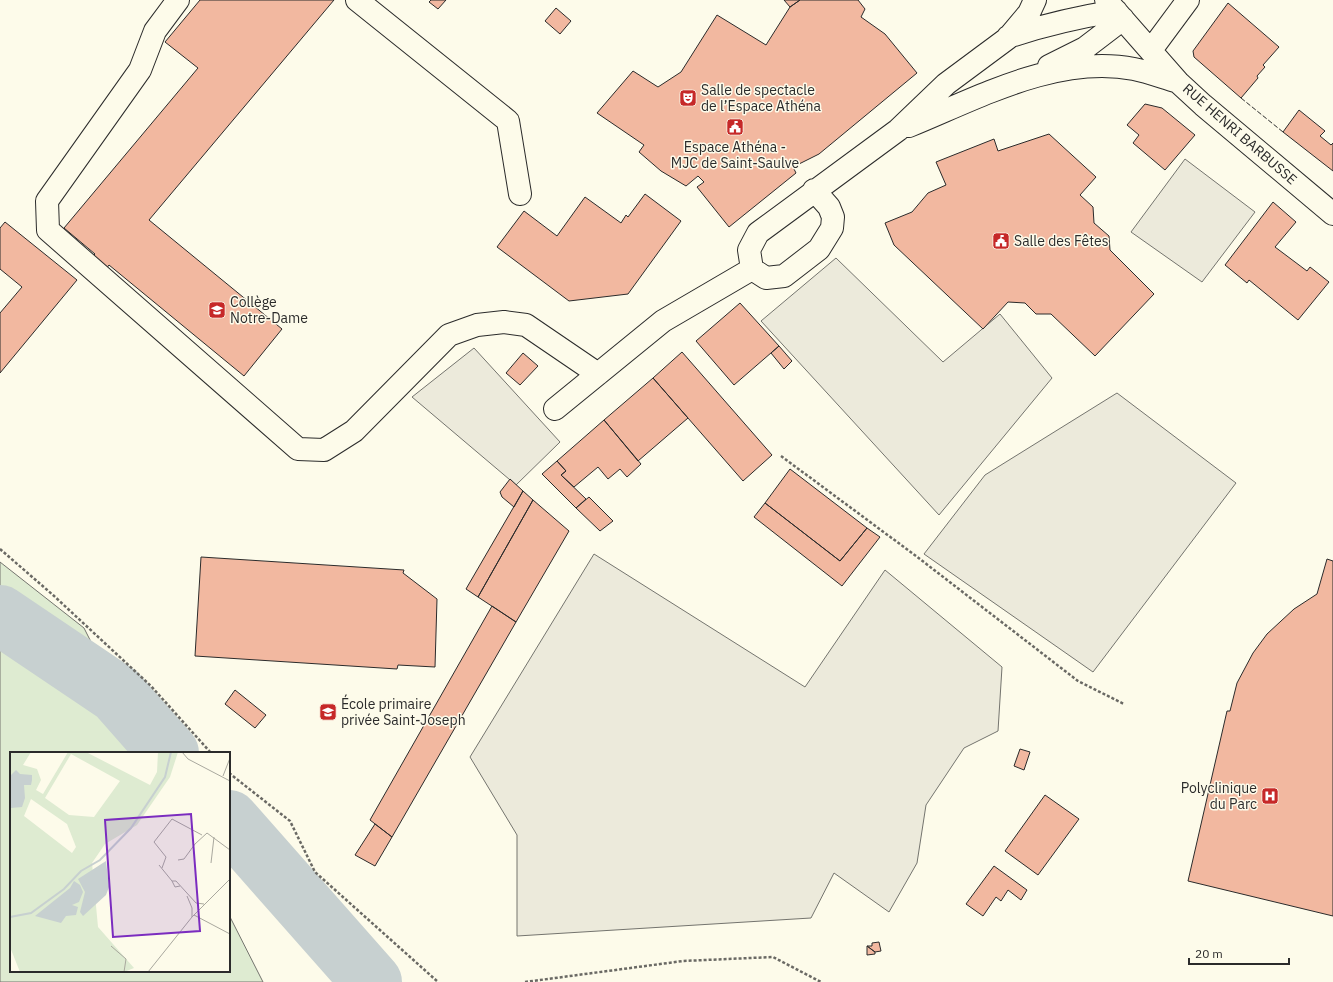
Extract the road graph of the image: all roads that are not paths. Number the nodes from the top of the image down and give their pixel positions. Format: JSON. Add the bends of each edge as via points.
{"nodes":[{"id":1,"x":178,"y":0,"type":"edge"},
{"id":2,"x":357,"y":0,"type":"edge"},
{"id":3,"x":1035,"y":0,"type":"edge"},
{"id":4,"x":1188,"y":0,"type":"edge"},
{"id":5,"x":1115,"y":10,"type":"edge"},
{"id":6,"x":1008,"y":38,"type":"junction"},
{"id":7,"x":1151,"y":50,"type":"junction"},
{"id":8,"x":1025,"y":79,"type":"junction"},
{"id":9,"x":1178,"y":82,"type":"junction"},
{"id":10,"x":898,"y":130,"type":"junction"},
{"id":11,"x":814,"y":190,"type":"junction"},
{"id":12,"x":520,"y":194,"type":"dead end"},
{"id":13,"x":1333,"y":214,"type":"edge"},
{"id":14,"x":752,"y":269,"type":"junction"},
{"id":15,"x":598,"y":374,"type":"junction"},
{"id":16,"x":555,"y":409,"type":"dead end"}],
"edges":[{"from":1,"to":15,"type":"street","via":[[155,31],[140,70],[47,201],[48,230],[298,449],[324,450],[354,432],[449,335],[477,325],[504,322],[526,325]]},
{"from":2,"to":12,"type":"street","via":[[508,121]]},
{"from":3,"to":6,"type":"street","via":[[1021,24]]},
{"from":4,"to":7,"type":"street"},
{"from":5,"to":6,"type":"street","via":[[1039,26]]},
{"from":5,"to":7,"type":"street","name":"RUE HENRI BARBUSSE"},
{"from":5,"to":8,"type":"street","via":[[1085,48]]},
{"from":6,"to":10,"type":"street","via":[[946,84]]},
{"from":7,"to":9,"type":"street","name":"RUE HENRI BARBUSSE"},
{"from":8,"to":9,"type":"street","via":[[1069,68],[1098,67],[1133,69]]},
{"from":8,"to":10,"type":"street"},
{"from":9,"to":13,"type":"street","name":"RUE HENRI BARBUSSE"},
{"from":10,"to":11,"type":"street"},
{"from":11,"to":14,"type":"street","via":[[758,233],[749,250]]},
{"from":11,"to":14,"type":"street","via":[[829,207],[833,217],[832,228],[819,249],[784,276],[766,278]]},
{"from":14,"to":15,"type":"street","via":[[663,321]]},
{"from":15,"to":16,"type":"street"}]}
